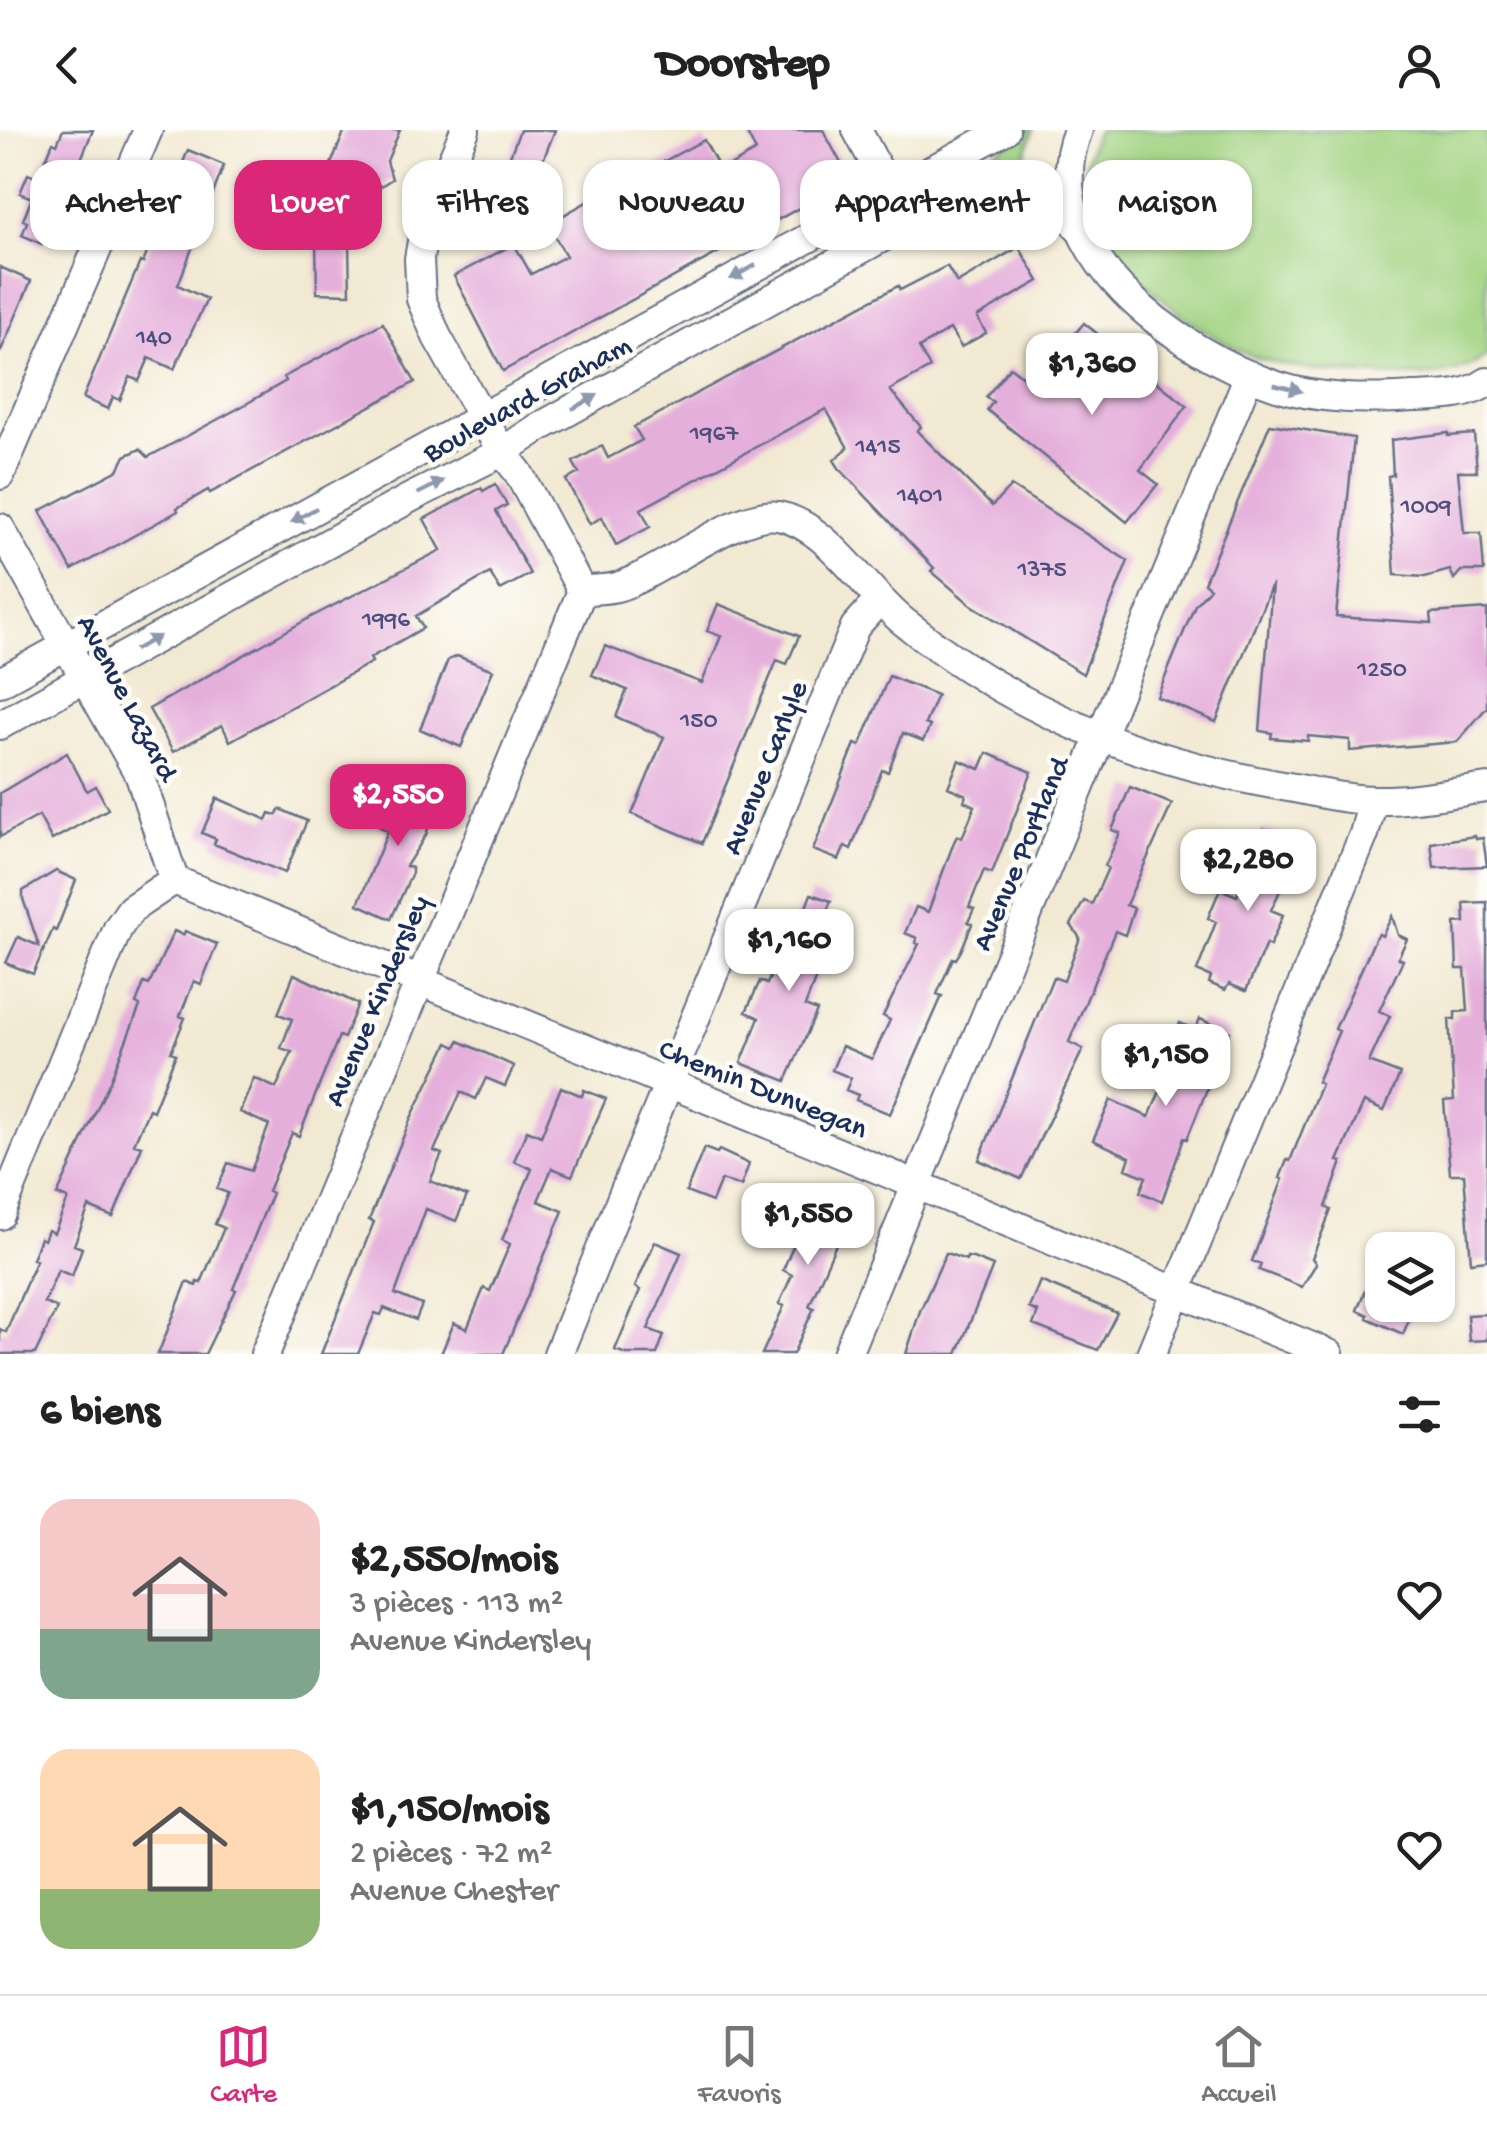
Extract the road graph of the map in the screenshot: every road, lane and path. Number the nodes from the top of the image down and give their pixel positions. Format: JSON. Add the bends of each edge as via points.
{"nodes":[{"id":1,"x":148,"y":130,"type":"edge"},
{"id":2,"x":465,"y":130,"type":"edge"},
{"id":3,"x":857,"y":130,"type":"edge"},
{"id":4,"x":1005,"y":130,"type":"edge"},
{"id":5,"x":1078,"y":130,"type":"edge"},
{"id":6,"x":873,"y":160,"type":"edge"},
{"id":7,"x":949,"y":160,"type":"edge"},
{"id":8,"x":1078,"y":227,"type":"junction"},
{"id":9,"x":800,"y":242,"type":"edge"},
{"id":10,"x":1249,"y":376,"type":"junction"},
{"id":11,"x":1484,"y":388,"type":"edge"},
{"id":12,"x":482,"y":418,"type":"junction"},
{"id":13,"x":502,"y":452,"type":"junction"},
{"id":14,"x":0,"y":475,"type":"edge"},
{"id":15,"x":0,"y":528,"type":"edge"},
{"id":16,"x":582,"y":591,"type":"junction"},
{"id":17,"x":879,"y":600,"type":"junction"},
{"id":18,"x":67,"y":646,"type":"junction"},
{"id":19,"x":84,"y":678,"type":"junction"},
{"id":20,"x":0,"y":682,"type":"edge"},
{"id":21,"x":0,"y":724,"type":"edge"},
{"id":22,"x":1102,"y":738,"type":"junction"},
{"id":23,"x":1487,"y":788,"type":"edge"},
{"id":24,"x":1373,"y":800,"type":"junction"},
{"id":25,"x":174,"y":880,"type":"junction"},
{"id":26,"x":418,"y":980,"type":"junction"},
{"id":27,"x":670,"y":1083,"type":"junction"},
{"id":28,"x":917,"y":1185,"type":"junction"},
{"id":29,"x":0,"y":1215,"type":"edge"},
{"id":30,"x":1176,"y":1294,"type":"junction"},
{"id":31,"x":264,"y":1354,"type":"edge"},
{"id":32,"x":558,"y":1354,"type":"edge"},
{"id":33,"x":848,"y":1354,"type":"edge"},
{"id":34,"x":1152,"y":1354,"type":"edge"},
{"id":35,"x":1329,"y":1354,"type":"edge"}],
"edges":[{"from":1,"to":14,"type":"street"},
{"from":2,"to":12,"type":"street","via":[[425,224],[419,286],[436,337]]},
{"from":3,"to":6,"type":"street"},
{"from":4,"to":7,"type":"street","name":"Boulevard Graham"},
{"from":5,"to":8,"type":"street","via":[[1068,172]]},
{"from":8,"to":10,"type":"street","via":[[1124,292]]},
{"from":13,"to":8,"type":"street","name":"Boulevard Graham","one_way":true,"via":[[966,190],[1024,179],[1050,192]]},
{"from":9,"to":12,"type":"street","name":"Boulevard Graham","one_way":true},
{"from":10,"to":11,"type":"street","one_way":true,"via":[[1314,394],[1376,400]]},
{"from":10,"to":22,"type":"street","name":"Avenue Portland"},
{"from":12,"to":13,"type":"street"},
{"from":12,"to":18,"type":"street","name":"Boulevard Graham","one_way":true},
{"from":13,"to":16,"type":"street"},
{"from":19,"to":13,"type":"street","name":"Boulevard Graham","one_way":true},
{"from":15,"to":18,"type":"street","name":"Avenue Lazard"},
{"from":16,"to":17,"type":"street","via":[[620,586],[722,533],[773,515],[806,525]]},
{"from":16,"to":26,"type":"street","name":"Avenue Kindersley"},
{"from":17,"to":22,"type":"street","via":[[985,678]]},
{"from":17,"to":27,"type":"street","name":"Avenue Carlyle","via":[[855,627]]},
{"from":18,"to":19,"type":"street","name":"Avenue Lazard"},
{"from":18,"to":20,"type":"street","name":"Boulevard Graham"},
{"from":19,"to":21,"type":"street","name":"Boulevard Graham"},
{"from":19,"to":25,"type":"street","name":"Avenue Lazard","via":[[140,776]]},
{"from":22,"to":24,"type":"street","via":[[1228,776]]},
{"from":22,"to":28,"type":"street","name":"Avenue Portland"},
{"from":23,"to":24,"type":"street"},
{"from":24,"to":30,"type":"street"},
{"from":25,"to":26,"type":"street","name":"Chemin Dunvegan"},
{"from":25,"to":29,"type":"street","via":[[131,908],[118,928]]},
{"from":26,"to":27,"type":"street","name":"Chemin Dunvegan"},
{"from":26,"to":31,"type":"street","name":"Avenue Kindersley"},
{"from":27,"to":28,"type":"street","name":"Chemin Dunvegan"},
{"from":27,"to":32,"type":"street","name":"Avenue Carlyle"},
{"from":28,"to":30,"type":"street","name":"Chemin Dunvegan"},
{"from":28,"to":33,"type":"street","name":"Avenue Portland"},
{"from":30,"to":34,"type":"street"},
{"from":30,"to":35,"type":"street","name":"Chemin Dunvegan"}]}
